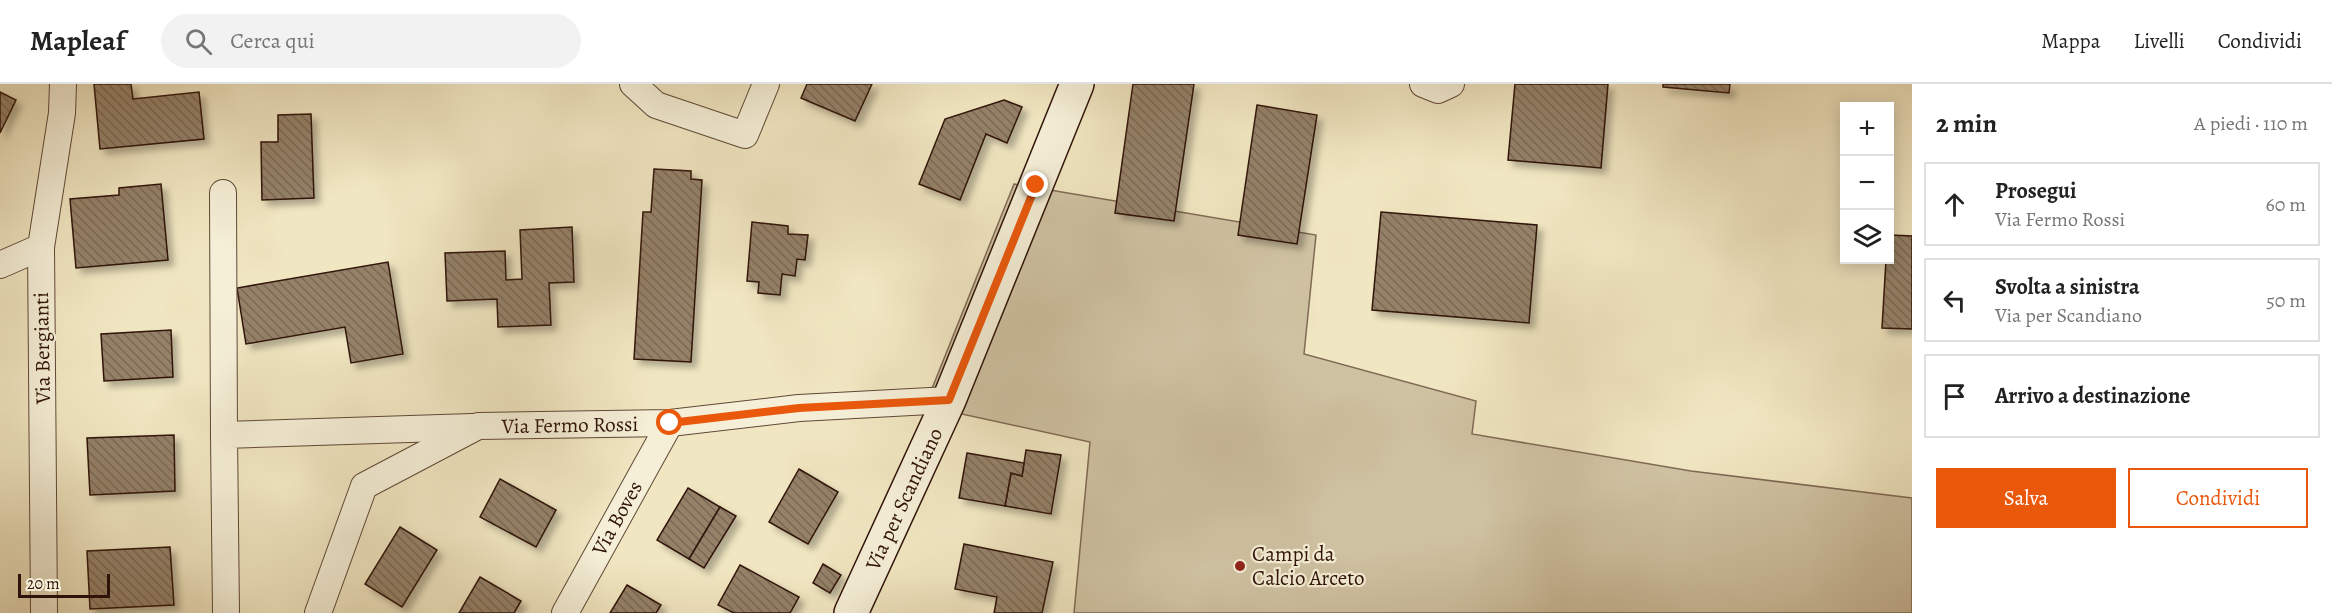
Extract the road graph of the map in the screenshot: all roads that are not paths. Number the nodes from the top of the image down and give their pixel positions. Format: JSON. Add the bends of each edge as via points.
{"nodes":[{"id":1,"x":63,"y":84,"type":"edge"},
{"id":2,"x":633,"y":84,"type":"edge"},
{"id":3,"x":766,"y":84,"type":"edge"},
{"id":4,"x":1077,"y":84,"type":"edge"},
{"id":5,"x":1423,"y":84,"type":"edge"},
{"id":6,"x":1451,"y":84,"type":"edge"},
{"id":7,"x":223,"y":193,"type":"dead end"},
{"id":8,"x":41,"y":247,"type":"junction"},
{"id":9,"x":0,"y":264,"type":"edge"},
{"id":10,"x":949,"y":400,"type":"junction"},
{"id":11,"x":670,"y":423,"type":"junction"},
{"id":12,"x":478,"y":426,"type":"junction"},
{"id":13,"x":224,"y":435,"type":"junction"},
{"id":14,"x":44,"y":613,"type":"edge"},
{"id":15,"x":226,"y":613,"type":"edge"},
{"id":16,"x":318,"y":613,"type":"edge"},
{"id":17,"x":565,"y":613,"type":"edge"},
{"id":18,"x":851,"y":613,"type":"edge"}],
"edges":[{"from":1,"to":8,"type":"street","name":"Via Bergianti"},
{"from":2,"to":3,"type":"street","via":[[656,105],[745,135]]},
{"from":4,"to":10,"type":"street","name":"Via per Scandiano"},
{"from":5,"to":6,"type":"street","via":[[1438,90]]},
{"from":7,"to":13,"type":"street"},
{"from":8,"to":9,"type":"street"},
{"from":8,"to":14,"type":"street","name":"Via Bergianti"},
{"from":10,"to":11,"type":"street","name":"Via Fermo Rossi","via":[[799,408]]},
{"from":10,"to":18,"type":"street","name":"Via per Scandiano"},
{"from":11,"to":12,"type":"street","name":"Via Fermo Rossi"},
{"from":11,"to":17,"type":"street","name":"Via Boves"},
{"from":12,"to":13,"type":"street","name":"Via Fermo Rossi"},
{"from":12,"to":16,"type":"street","name":"Via Fermo Rossi","via":[[364,486]]},
{"from":13,"to":15,"type":"street"}]}
